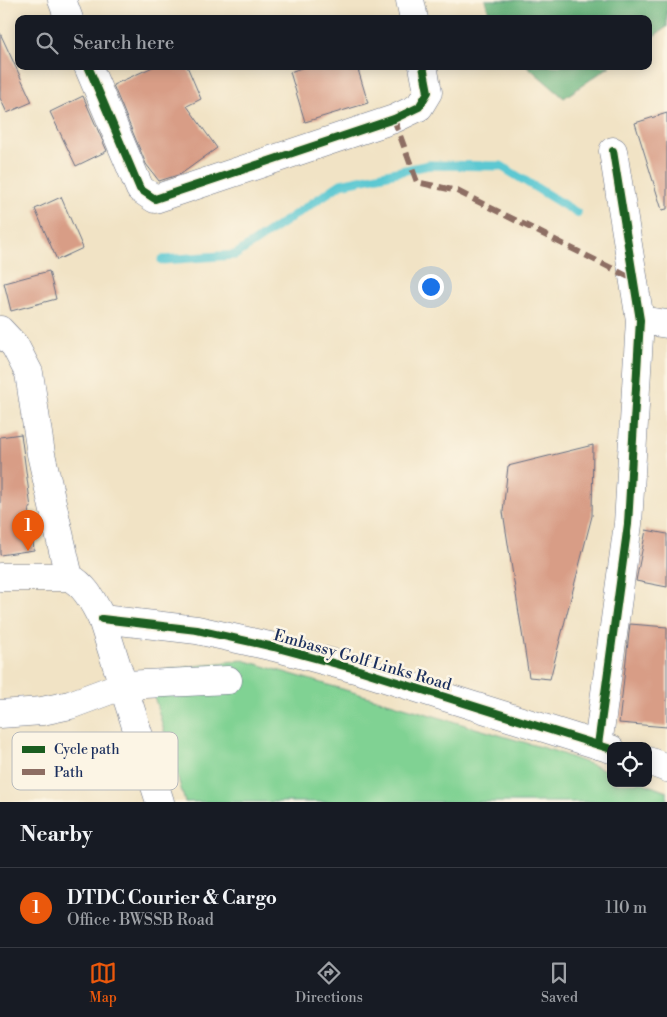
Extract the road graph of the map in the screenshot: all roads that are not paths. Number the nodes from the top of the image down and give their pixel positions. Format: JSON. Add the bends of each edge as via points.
{"nodes":[{"id":1,"x":62,"y":0,"type":"edge"},
{"id":2,"x":410,"y":0,"type":"edge"},
{"id":3,"x":68,"y":15,"type":"edge"},
{"id":4,"x":413,"y":15,"type":"edge"},
{"id":5,"x":90,"y":70,"type":"edge"},
{"id":6,"x":424,"y":70,"type":"edge"},
{"id":7,"x":613,"y":151,"type":"dead end"},
{"id":8,"x":640,"y":320,"type":"junction"},
{"id":9,"x":667,"y":324,"type":"edge"},
{"id":10,"x":0,"y":330,"type":"edge"},
{"id":11,"x":0,"y":577,"type":"edge"},
{"id":12,"x":69,"y":577,"type":"junction"},
{"id":13,"x":102,"y":618,"type":"junction"},
{"id":14,"x":228,"y":680,"type":"dead end"},
{"id":15,"x":124,"y":685,"type":"junction"},
{"id":16,"x":0,"y":714,"type":"edge"},
{"id":17,"x":138,"y":732,"type":"edge"},
{"id":18,"x":605,"y":747,"type":"edge"},
{"id":19,"x":652,"y":762,"type":"edge"},
{"id":20,"x":667,"y":768,"type":"edge"},
{"id":21,"x":156,"y":790,"type":"edge"},
{"id":22,"x":160,"y":802,"type":"edge"}],
"edges":[{"from":1,"to":3,"type":"street"},
{"from":2,"to":4,"type":"street"},
{"from":5,"to":6,"type":"street","via":[[140,189],[155,199],[411,111],[419,107],[428,92]]},
{"from":7,"to":8,"type":"street"},
{"from":8,"to":9,"type":"street"},
{"from":8,"to":18,"type":"street","via":[[628,524]]},
{"from":10,"to":12,"type":"street","via":[[15,346],[29,372],[41,454]]},
{"from":11,"to":12,"type":"street"},
{"from":12,"to":13,"type":"street","via":[[87,592]]},
{"from":13,"to":15,"type":"street"},
{"from":13,"to":18,"type":"street","name":"Embassy Golf Links Road","via":[[197,630],[274,647],[359,670]]},
{"from":14,"to":15,"type":"street"},
{"from":15,"to":16,"type":"street","via":[[70,705]]},
{"from":15,"to":17,"type":"street"},
{"from":19,"to":20,"type":"street"},
{"from":21,"to":22,"type":"street"}]}
